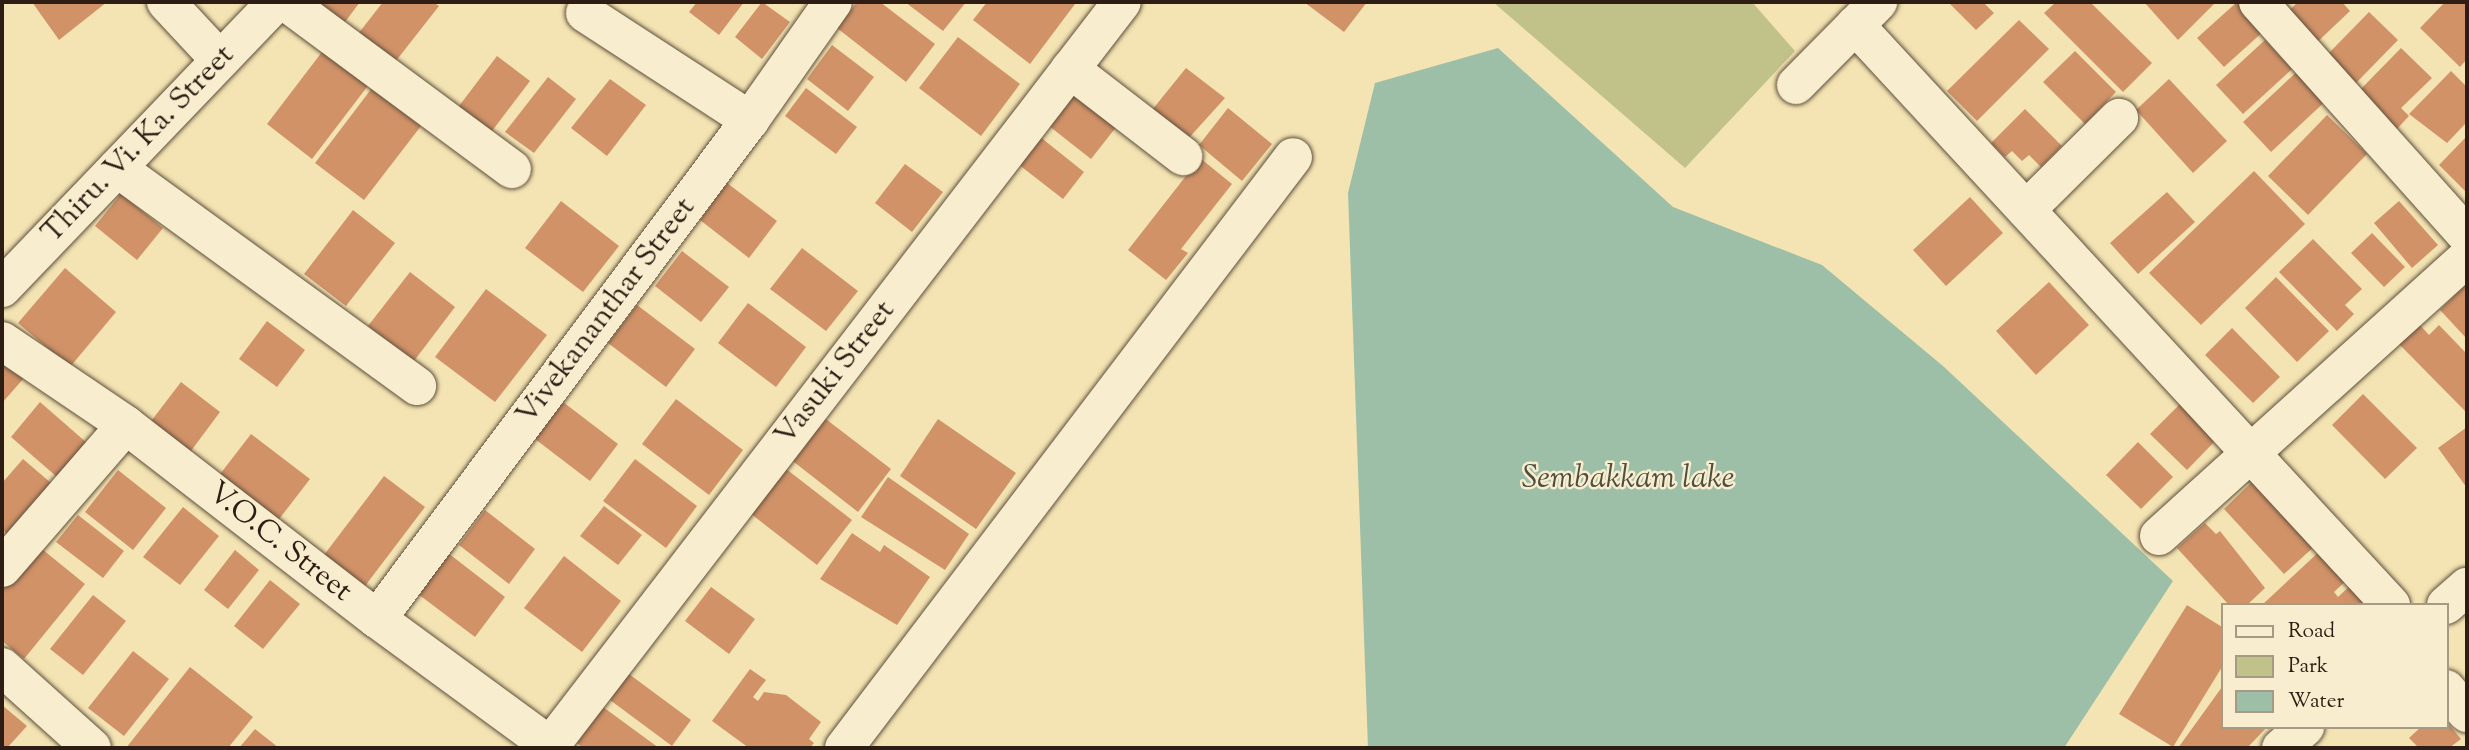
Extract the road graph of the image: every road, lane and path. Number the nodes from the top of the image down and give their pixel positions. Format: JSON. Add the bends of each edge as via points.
{"nodes":[{"id":1,"x":166,"y":2,"type":"edge"},
{"id":2,"x":276,"y":2,"type":"edge"},
{"id":3,"x":286,"y":2,"type":"edge"},
{"id":4,"x":833,"y":2,"type":"edge"},
{"id":5,"x":1122,"y":2,"type":"edge"},
{"id":6,"x":2258,"y":2,"type":"edge"},
{"id":7,"x":585,"y":13,"type":"dead end"},
{"id":8,"x":1867,"y":13,"type":"edge"},
{"id":9,"x":220,"y":60,"type":"junction"},
{"id":10,"x":1070,"y":69,"type":"junction"},
{"id":11,"x":1796,"y":85,"type":"dead end"},
{"id":12,"x":2119,"y":118,"type":"dead end"},
{"id":13,"x":750,"y":120,"type":"junction"},
{"id":14,"x":1183,"y":156,"type":"dead end"},
{"id":15,"x":1293,"y":157,"type":"dead end"},
{"id":16,"x":117,"y":168,"type":"junction"},
{"id":17,"x":512,"y":169,"type":"dead end"},
{"id":18,"x":2026,"y":210,"type":"junction"},
{"id":19,"x":2467,"y":236,"type":"edge"},
{"id":20,"x":2467,"y":258,"type":"edge"},
{"id":21,"x":2,"y":288,"type":"edge"},
{"id":22,"x":2,"y":341,"type":"edge"},
{"id":23,"x":417,"y":386,"type":"dead end"},
{"id":24,"x":127,"y":425,"type":"junction"},
{"id":25,"x":2251,"y":453,"type":"junction"},
{"id":26,"x":2159,"y":536,"type":"dead end"},
{"id":27,"x":2,"y":568,"type":"edge"},
{"id":28,"x":2467,"y":587,"type":"edge"},
{"id":29,"x":2389,"y":603,"type":"edge"},
{"id":30,"x":2448,"y":603,"type":"edge"},
{"id":31,"x":377,"y":619,"type":"junction"},
{"id":32,"x":2,"y":667,"type":"edge"},
{"id":33,"x":2448,"y":691,"type":"edge"},
{"id":34,"x":2467,"y":713,"type":"edge"},
{"id":35,"x":2303,"y":729,"type":"edge"},
{"id":36,"x":552,"y":747,"type":"edge"},
{"id":37,"x":92,"y":748,"type":"edge"},
{"id":38,"x":844,"y":748,"type":"edge"},
{"id":39,"x":2281,"y":748,"type":"edge"}],
"edges":[{"from":1,"to":9,"type":"street"},
{"from":2,"to":9,"type":"street","name":"Thiru. Vi. Ka. Street"},
{"from":3,"to":17,"type":"street"},
{"from":4,"to":13,"type":"street","name":"Vivekananthar Street"},
{"from":5,"to":10,"type":"street","name":"Vasuki Street"},
{"from":6,"to":19,"type":"street"},
{"from":7,"to":13,"type":"street"},
{"from":8,"to":11,"type":"street"},
{"from":8,"to":18,"type":"street"},
{"from":9,"to":16,"type":"street","name":"Thiru. Vi. Ka. Street"},
{"from":10,"to":14,"type":"street"},
{"from":10,"to":36,"type":"street","name":"Vasuki Street"},
{"from":12,"to":18,"type":"street"},
{"from":13,"to":31,"type":"street","name":"Vivekananthar Street"},
{"from":15,"to":38,"type":"street"},
{"from":16,"to":21,"type":"street","name":"Thiru. Vi. Ka. Street"},
{"from":16,"to":23,"type":"street"},
{"from":18,"to":25,"type":"street"},
{"from":20,"to":25,"type":"street"},
{"from":22,"to":24,"type":"street","name":"V.O.C. Street"},
{"from":24,"to":27,"type":"street"},
{"from":24,"to":31,"type":"street","name":"V.O.C. Street"},
{"from":25,"to":26,"type":"street"},
{"from":25,"to":29,"type":"street"},
{"from":28,"to":30,"type":"street"},
{"from":31,"to":36,"type":"street","name":"V.O.C. Street"},
{"from":32,"to":37,"type":"street"},
{"from":33,"to":34,"type":"street"},
{"from":35,"to":39,"type":"street"}]}
